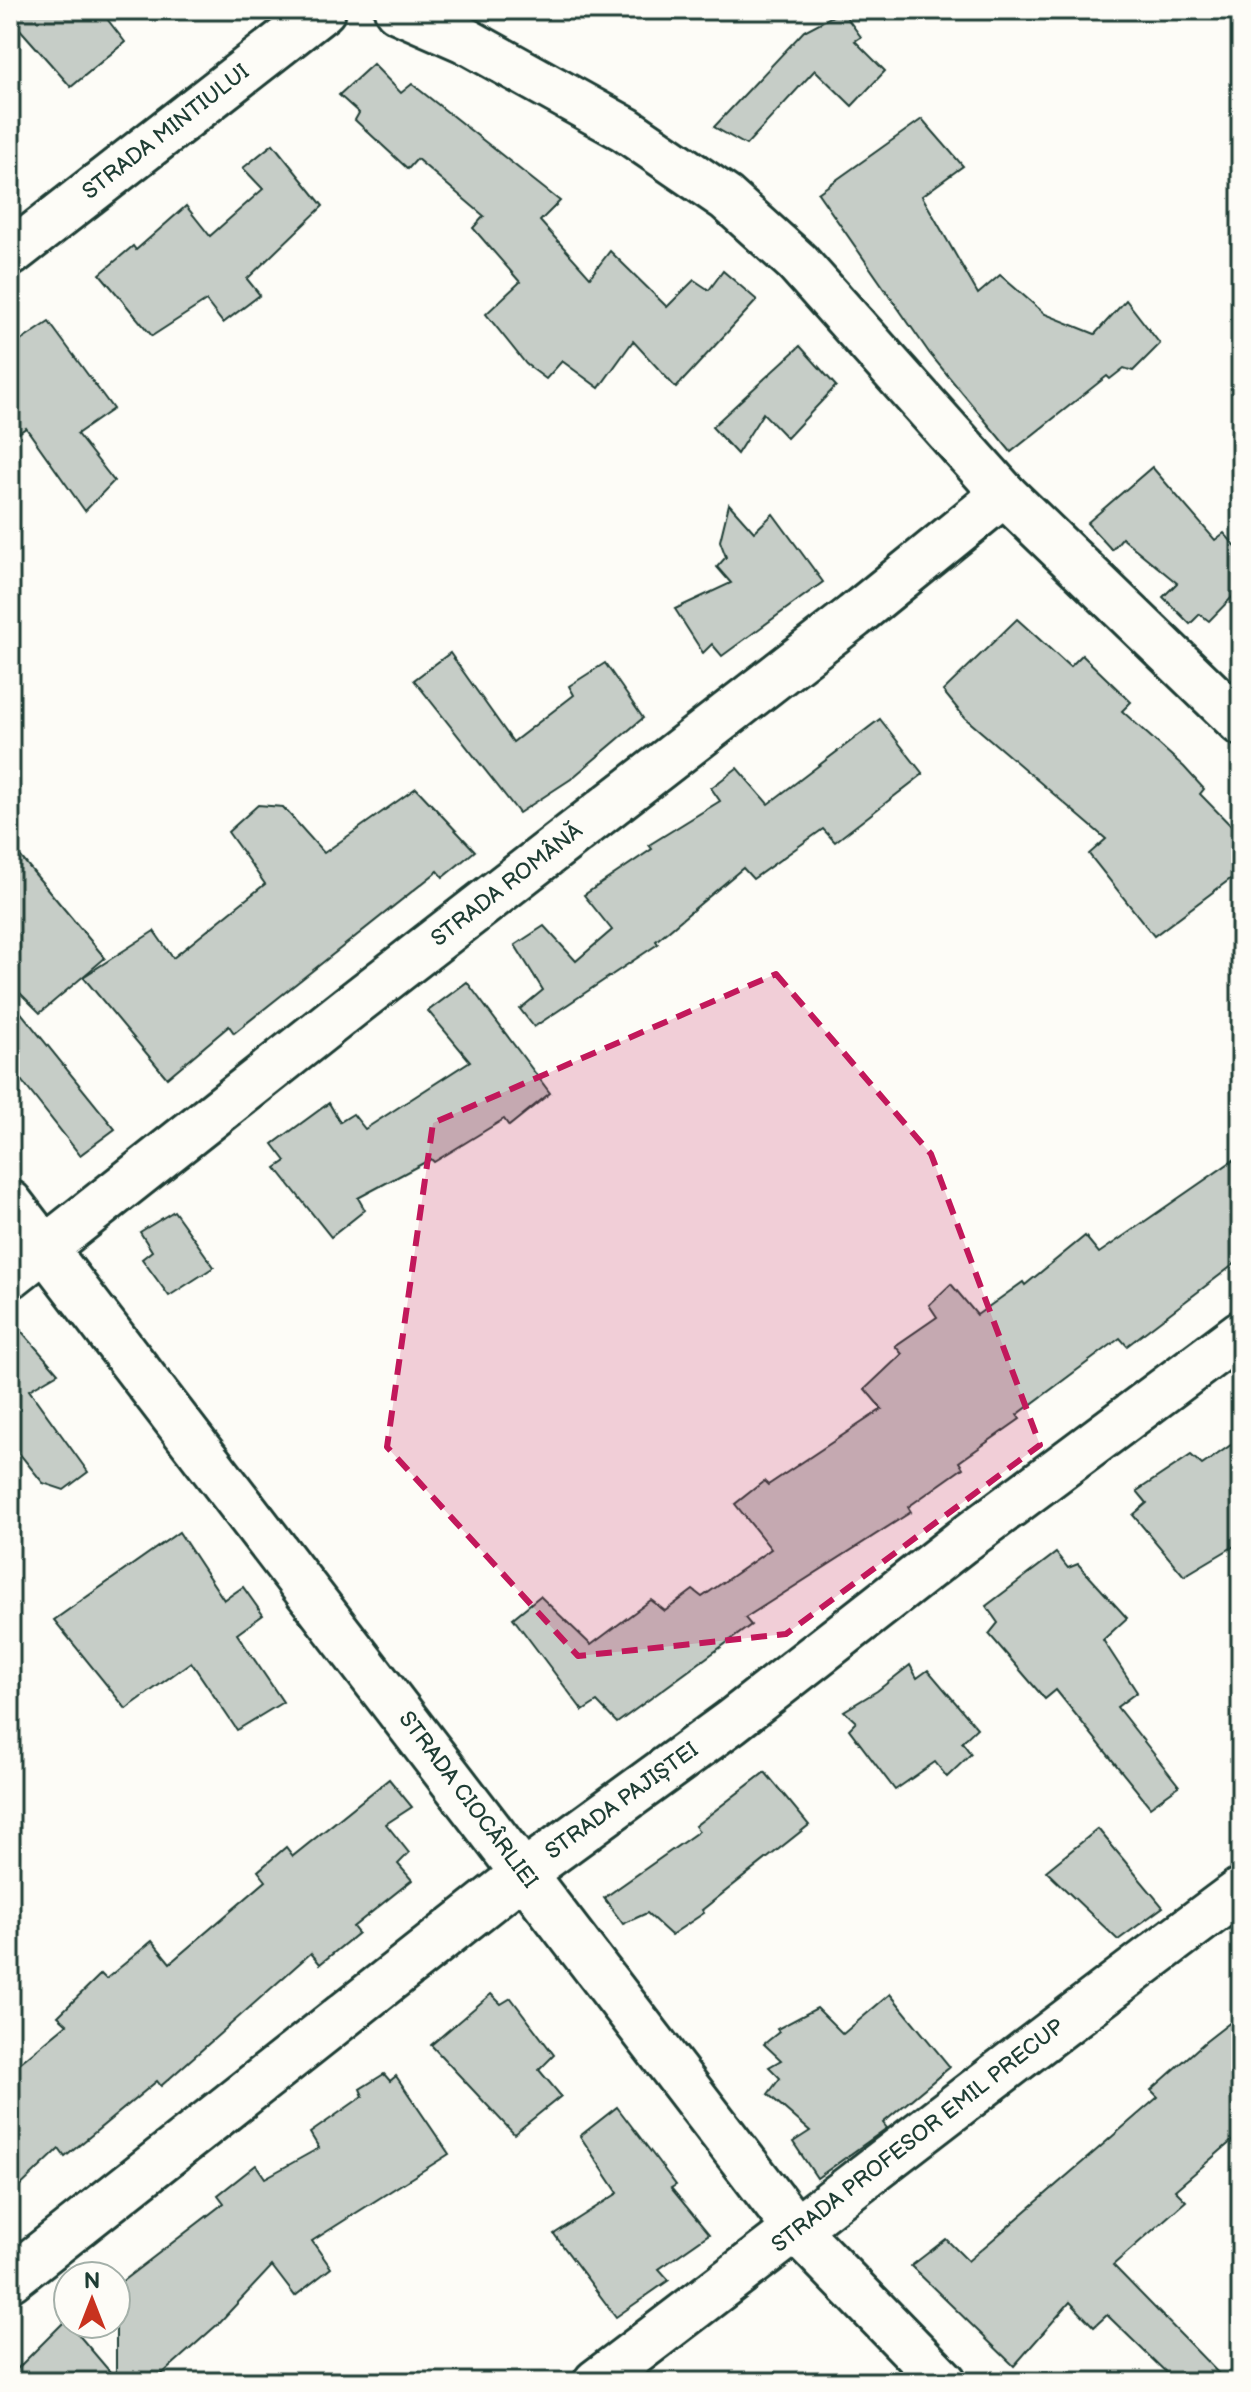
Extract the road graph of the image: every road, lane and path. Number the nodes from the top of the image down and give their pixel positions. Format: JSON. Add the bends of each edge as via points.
{"nodes":[{"id":1,"x":323,"y":10,"type":"edge"},
{"id":2,"x":397,"y":10,"type":"edge"},
{"id":3,"x":10,"y":254,"type":"edge"},
{"id":4,"x":1004,"y":494,"type":"junction"},
{"id":5,"x":1241,"y":723,"type":"edge"},
{"id":6,"x":10,"y":1203,"type":"edge"},
{"id":7,"x":44,"y":1250,"type":"junction"},
{"id":8,"x":10,"y":1276,"type":"edge"},
{"id":9,"x":1241,"y":1333,"type":"edge"},
{"id":10,"x":524,"y":1873,"type":"junction"},
{"id":11,"x":1241,"y":1890,"type":"edge"},
{"id":12,"x":797,"y":2231,"type":"junction"},
{"id":13,"x":10,"y":2279,"type":"edge"},
{"id":14,"x":596,"y":2382,"type":"edge"},
{"id":15,"x":944,"y":2382,"type":"edge"}],
"edges":[{"from":1,"to":3,"type":"street","name":"STRADA MINTIULUI"},
{"from":2,"to":4,"type":"street","via":[[463,39],[625,129],[726,198],[797,262]]},
{"from":4,"to":5,"type":"street"},
{"from":4,"to":7,"type":"street","name":"STRADA ROMÂNĂ"},
{"from":6,"to":7,"type":"street","name":"STRADA CIOCÂRLIEI"},
{"from":7,"to":8,"type":"street","name":"STRADA ROMÂNĂ"},
{"from":7,"to":10,"type":"street","name":"STRADA CIOCÂRLIEI"},
{"from":9,"to":10,"type":"street","name":"STRADA PAJIȘTEI"},
{"from":10,"to":12,"type":"street","name":"STRADA CIOCÂRLIEI"},
{"from":10,"to":13,"type":"street","name":"STRADA PAJIȘTEI"},
{"from":11,"to":12,"type":"street","name":"STRADA PROFESOR EMIL PRECUP"},
{"from":12,"to":14,"type":"street","name":"STRADA PROFESOR EMIL PRECUP"},
{"from":12,"to":15,"type":"street","name":"STRADA CIOCÂRLIEI"}]}
